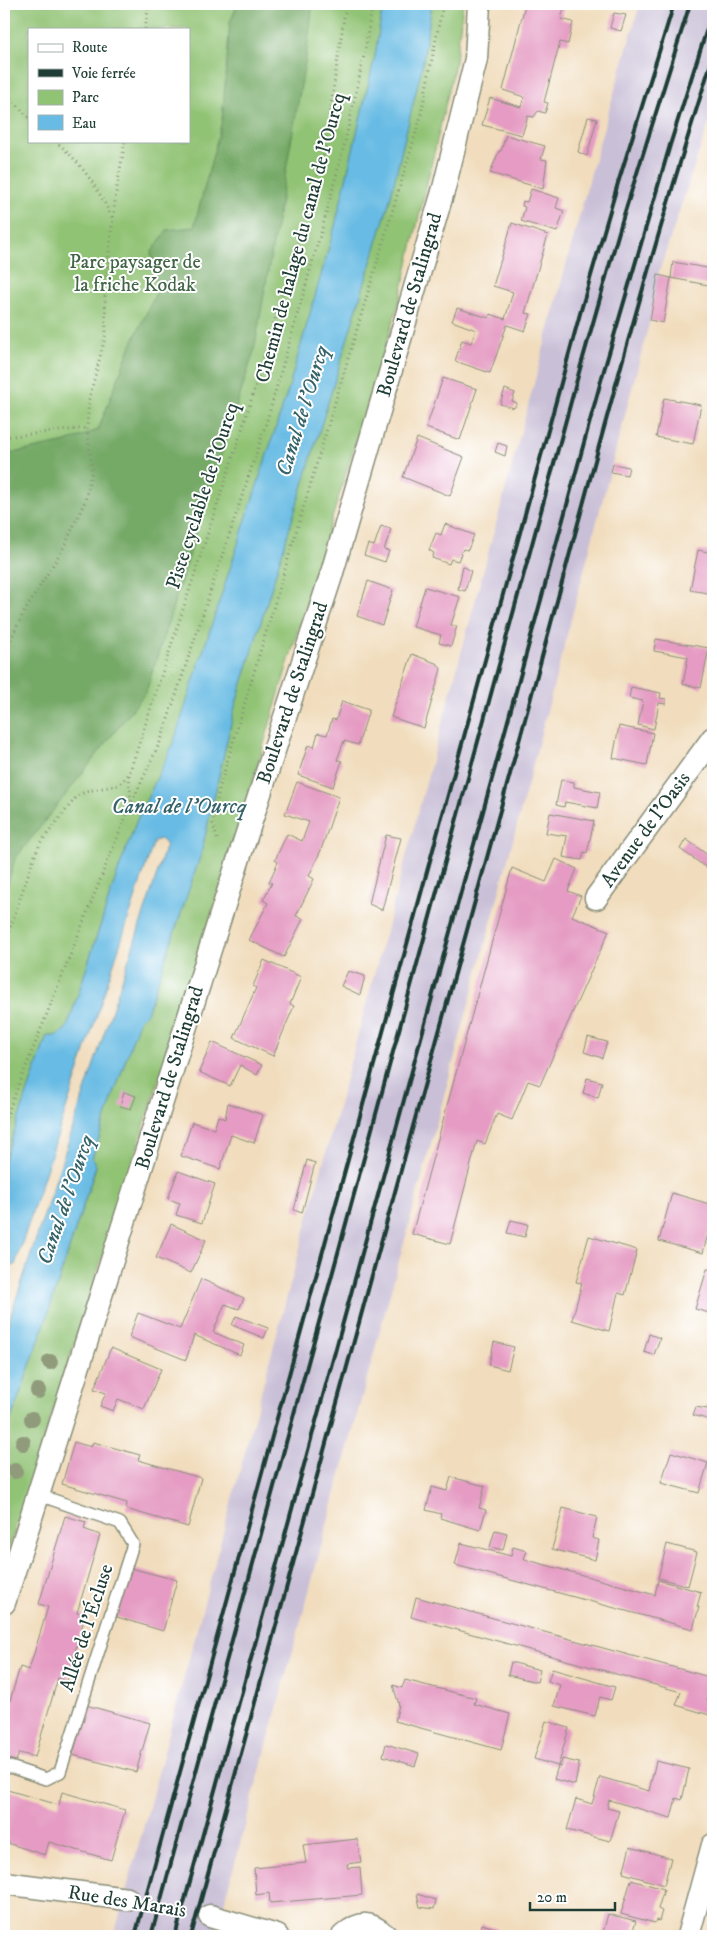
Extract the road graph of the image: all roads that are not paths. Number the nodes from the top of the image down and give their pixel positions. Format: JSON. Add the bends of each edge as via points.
{"nodes":[{"id":1,"x":479,"y":4,"type":"edge"},
{"id":2,"x":713,"y":738,"type":"edge"},
{"id":3,"x":596,"y":898,"type":"dead end"},
{"id":4,"x":39,"y":1495,"type":"junction"},
{"id":5,"x":4,"y":1603,"type":"edge"},
{"id":6,"x":4,"y":1765,"type":"edge"},
{"id":7,"x":713,"y":1845,"type":"edge"},
{"id":8,"x":4,"y":1883,"type":"edge"},
{"id":9,"x":127,"y":1899,"type":"road end"},
{"id":10,"x":210,"y":1916,"type":"road end"},
{"id":11,"x":277,"y":1936,"type":"edge"},
{"id":12,"x":343,"y":1936,"type":"edge"},
{"id":13,"x":386,"y":1936,"type":"edge"},
{"id":14,"x":688,"y":1936,"type":"edge"}],
"edges":[{"from":1,"to":4,"type":"street","name":"Boulevard de Stalingrad","via":[[476,59],[444,188],[331,576]]},
{"from":2,"to":3,"type":"street","name":"Avenue de l'Oasis"},
{"from":4,"to":5,"type":"street","name":"Boulevard de Stalingrad"},
{"from":4,"to":6,"type":"lane","name":"Allée de l'Écluse","via":[[120,1523],[133,1544],[60,1772],[46,1779]]},
{"from":7,"to":14,"type":"street"},
{"from":8,"to":9,"type":"street","name":"Rue des Marais"},
{"from":10,"to":11,"type":"street","name":"Rue des Marais"},
{"from":12,"to":13,"type":"street","via":[[364,1924],[376,1926]]}]}
